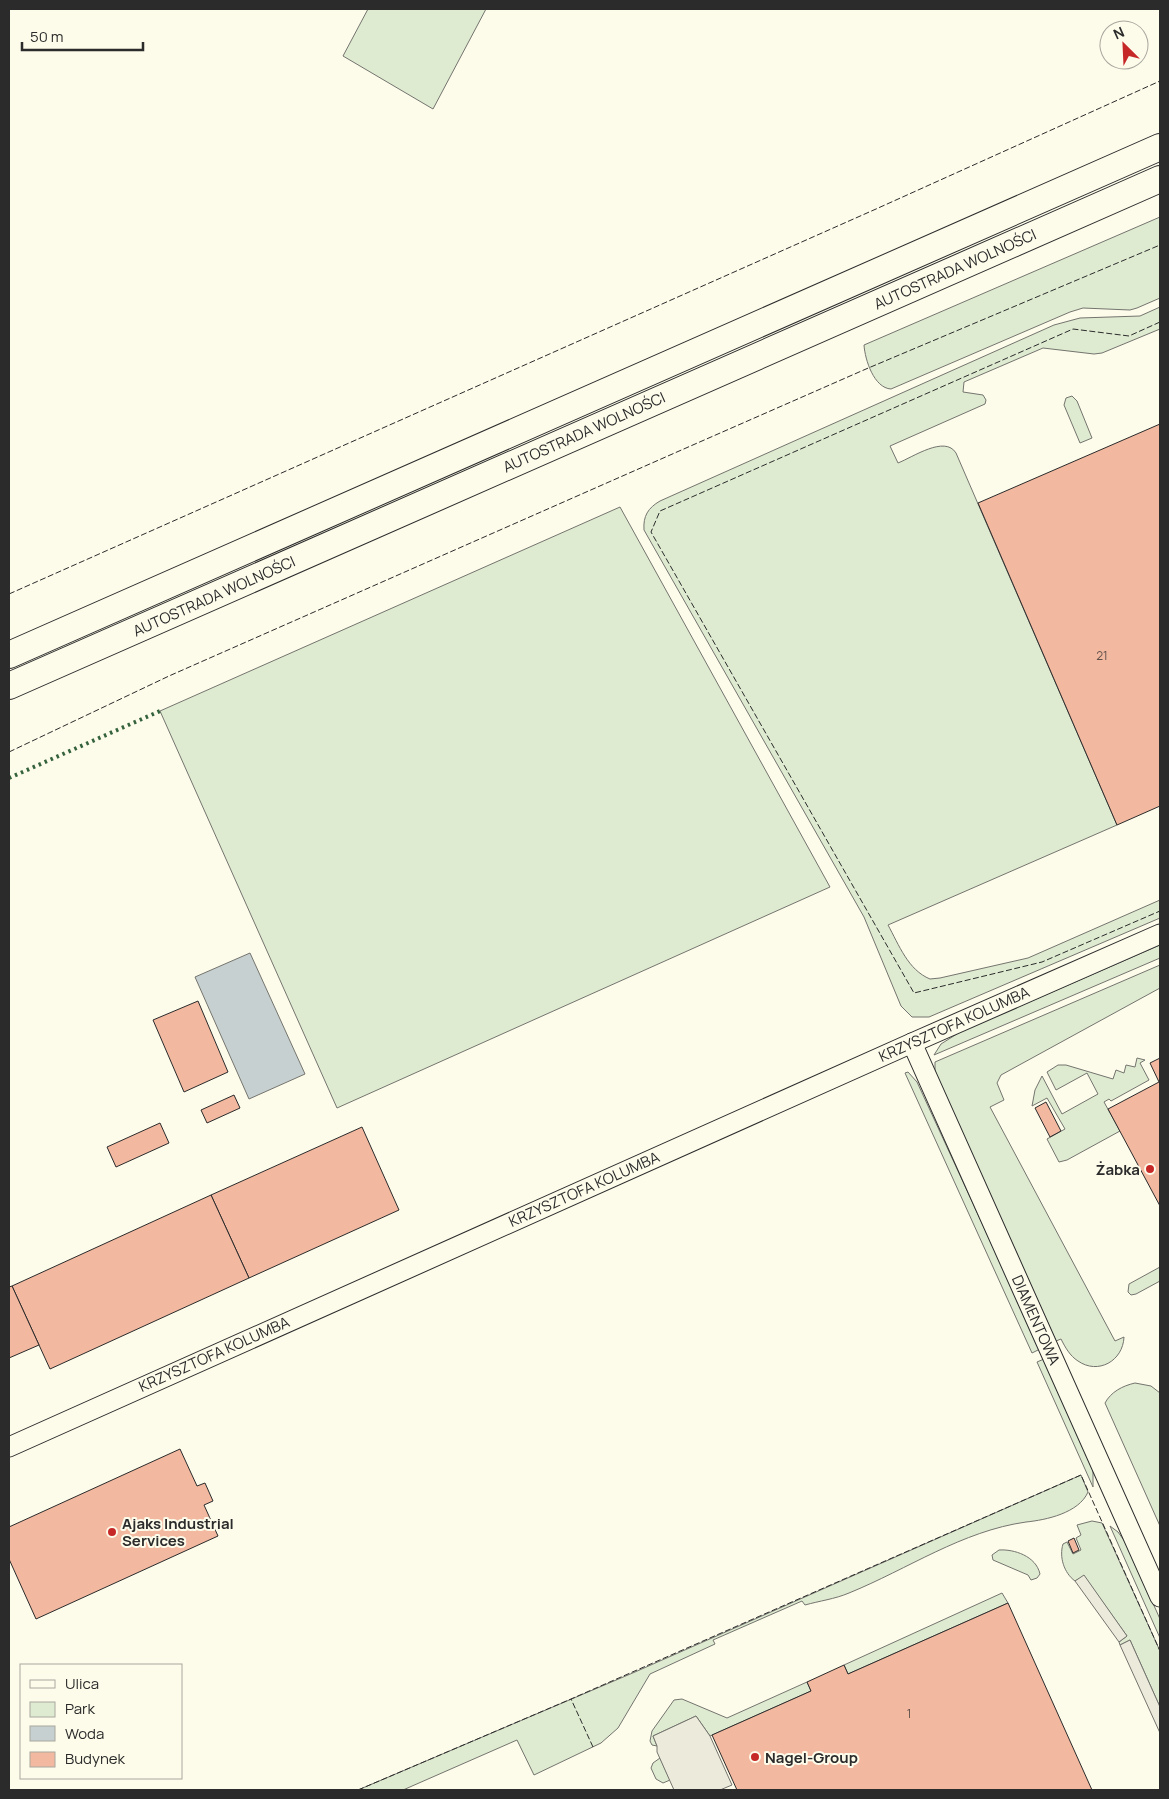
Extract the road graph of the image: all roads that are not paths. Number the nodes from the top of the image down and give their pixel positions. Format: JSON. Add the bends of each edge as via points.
{"nodes":[{"id":1,"x":1160,"y":148,"type":"edge"},
{"id":2,"x":1160,"y":178,"type":"edge"},
{"id":3,"x":9,"y":655,"type":"edge"},
{"id":4,"x":9,"y":686,"type":"edge"},
{"id":5,"x":1160,"y":934,"type":"edge"},
{"id":6,"x":912,"y":1043,"type":"junction"},
{"id":7,"x":9,"y":1447,"type":"edge"},
{"id":8,"x":1160,"y":1597,"type":"edge"}],
"edges":[{"from":1,"to":3,"type":"highway","name":"AUTOSTRADA WOLNOŚCI"},
{"from":2,"to":4,"type":"highway","name":"AUTOSTRADA WOLNOŚCI"},
{"from":5,"to":6,"type":"street","name":"KRZYSZTOFA KOLUMBA"},
{"from":6,"to":7,"type":"street","name":"KRZYSZTOFA KOLUMBA"},
{"from":6,"to":8,"type":"street","name":"DIAMENTOWA"}]}
